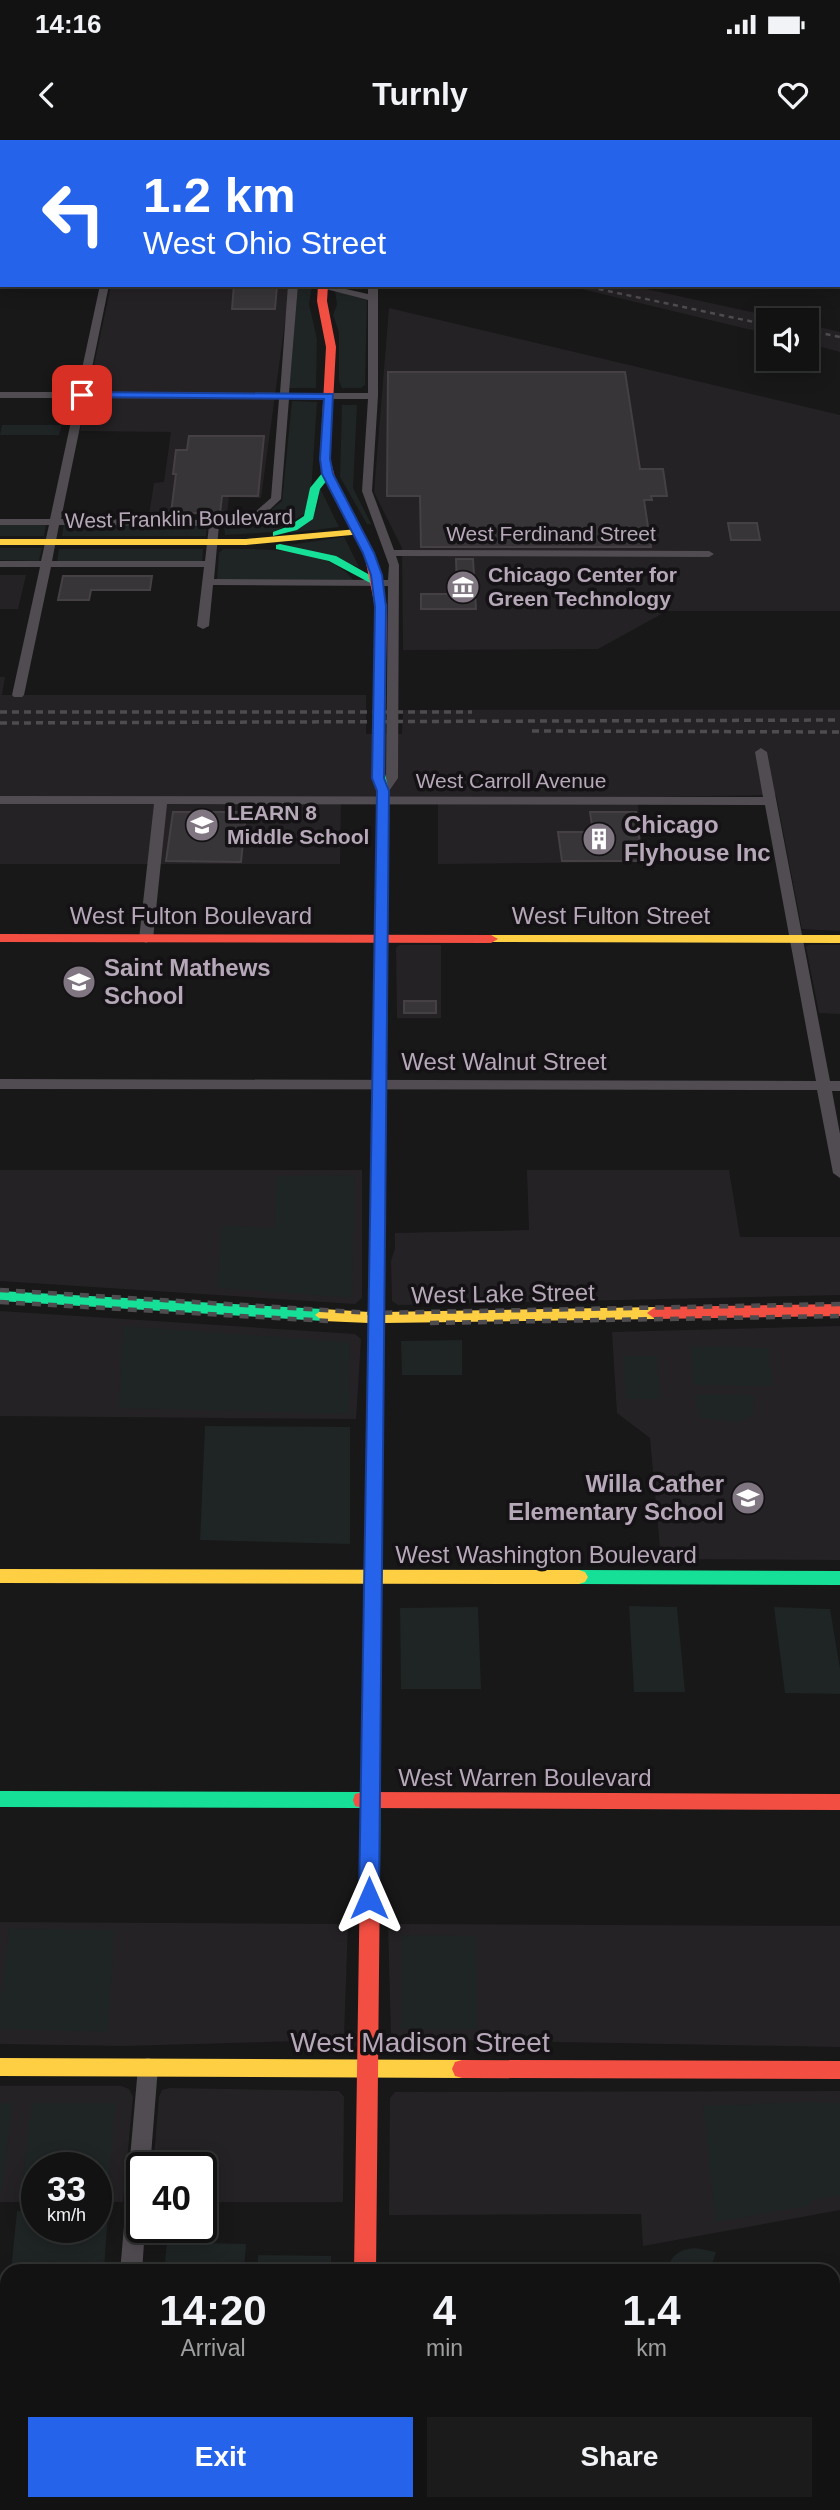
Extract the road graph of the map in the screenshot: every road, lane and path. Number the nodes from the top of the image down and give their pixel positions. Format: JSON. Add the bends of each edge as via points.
{"nodes":[{"id":1,"x":105,"y":287,"type":"edge"},
{"id":2,"x":293,"y":287,"type":"edge"},
{"id":3,"x":323,"y":287,"type":"edge"},
{"id":4,"x":327,"y":287,"type":"edge"},
{"id":5,"x":373,"y":287,"type":"edge"},
{"id":6,"x":374,"y":298,"type":"junction"},
{"id":7,"x":0,"y":395,"type":"edge"},
{"id":8,"x":82,"y":395,"type":"junction"},
{"id":9,"x":285,"y":396,"type":"junction"},
{"id":10,"x":330,"y":396,"type":"junction"},
{"id":11,"x":373,"y":396,"type":"junction"},
{"id":12,"x":327,"y":474,"type":"junction"},
{"id":13,"x":0,"y":522,"type":"edge"},
{"id":14,"x":56,"y":522,"type":"junction"},
{"id":15,"x":215,"y":523,"type":"junction"},
{"id":16,"x":358,"y":531,"type":"junction"},
{"id":17,"x":0,"y":542,"type":"edge"},
{"id":18,"x":51,"y":542,"type":"junction"},
{"id":19,"x":246,"y":542,"type":"junction"},
{"id":20,"x":212,"y":543,"type":"junction"},
{"id":21,"x":392,"y":553,"type":"junction"},
{"id":22,"x":709,"y":554,"type":"dead end"},
{"id":23,"x":0,"y":564,"type":"edge"},
{"id":24,"x":46,"y":564,"type":"junction"},
{"id":25,"x":210,"y":564,"type":"junction"},
{"id":26,"x":208,"y":582,"type":"junction"},
{"id":27,"x":386,"y":583,"type":"junction"},
{"id":28,"x":203,"y":626,"type":"dead end"},
{"id":29,"x":18,"y":695,"type":"dead end"},
{"id":30,"x":761,"y":752,"type":"dead end"},
{"id":31,"x":383,"y":796,"type":"junction"},
{"id":32,"x":0,"y":800,"type":"edge"},
{"id":33,"x":160,"y":800,"type":"junction"},
{"id":34,"x":771,"y":801,"type":"junction"},
{"id":35,"x":0,"y":938,"type":"edge"},
{"id":36,"x":146,"y":939,"type":"junction"},
{"id":37,"x":382,"y":939,"type":"junction"},
{"id":38,"x":796,"y":939,"type":"junction"},
{"id":39,"x":840,"y":939,"type":"edge"},
{"id":40,"x":0,"y":1084,"type":"edge"},
{"id":41,"x":380,"y":1084,"type":"junction"},
{"id":42,"x":824,"y":1086,"type":"junction"},
{"id":43,"x":840,"y":1086,"type":"edge"},
{"id":44,"x":840,"y":1172,"type":"edge"},
{"id":45,"x":0,"y":1296,"type":"edge"},
{"id":46,"x":840,"y":1310,"type":"edge"},
{"id":47,"x":282,"y":1314,"type":"junction"},
{"id":48,"x":377,"y":1320,"type":"junction"},
{"id":49,"x":0,"y":1576,"type":"edge"},
{"id":50,"x":374,"y":1577,"type":"junction"},
{"id":51,"x":840,"y":1578,"type":"edge"},
{"id":52,"x":0,"y":1799,"type":"edge"},
{"id":53,"x":369,"y":1801,"type":"junction"},
{"id":54,"x":840,"y":1802,"type":"edge"},
{"id":55,"x":0,"y":2067,"type":"edge"},
{"id":56,"x":148,"y":2067,"type":"junction"},
{"id":57,"x":367,"y":2068,"type":"junction"},
{"id":58,"x":840,"y":2070,"type":"edge"},
{"id":59,"x":132,"y":2264,"type":"edge"},
{"id":60,"x":365,"y":2264,"type":"edge"}],
"edges":[{"from":1,"to":8,"type":"street"},
{"from":2,"to":9,"type":"street","name":"West Franklin Boulevard"},
{"from":3,"to":10,"type":"street","via":[[331,346]]},
{"from":4,"to":6,"type":"street"},
{"from":5,"to":6,"type":"street"},
{"from":6,"to":11,"type":"street"},
{"from":7,"to":8,"type":"street"},
{"from":8,"to":9,"type":"street"},
{"from":8,"to":14,"type":"street"},
{"from":9,"to":10,"type":"street"},
{"from":9,"to":15,"type":"street","name":"West Franklin Boulevard","via":[[276,499],[258,515]]},
{"from":10,"to":11,"type":"street"},
{"from":10,"to":12,"type":"street"},
{"from":11,"to":21,"type":"street","via":[[367,491]]},
{"from":12,"to":16,"type":"street"},
{"from":12,"to":19,"type":"street","via":[[315,488],[313,509],[306,520]]},
{"from":13,"to":14,"type":"street","name":"West Franklin Boulevard"},
{"from":14,"to":15,"type":"street","name":"West Franklin Boulevard"},
{"from":14,"to":18,"type":"street"},
{"from":15,"to":20,"type":"street"},
{"from":16,"to":19,"type":"street","name":"West Franklin Boulevard"},
{"from":16,"to":27,"type":"street"},
{"from":17,"to":18,"type":"street","name":"West Franklin Boulevard"},
{"from":18,"to":20,"type":"street","name":"West Franklin Boulevard"},
{"from":18,"to":24,"type":"street"},
{"from":19,"to":20,"type":"street","name":"West Franklin Boulevard"},
{"from":19,"to":27,"type":"street","via":[[332,558]]},
{"from":20,"to":25,"type":"street"},
{"from":21,"to":22,"type":"street","name":"West Ferdinand Street"},
{"from":21,"to":27,"type":"street"},
{"from":23,"to":24,"type":"street","name":"West Franklin Boulevard"},
{"from":24,"to":25,"type":"street","name":"West Franklin Boulevard"},
{"from":24,"to":29,"type":"street"},
{"from":25,"to":26,"type":"street"},
{"from":26,"to":27,"type":"street"},
{"from":26,"to":28,"type":"street"},
{"from":27,"to":31,"type":"street","via":[[380,607],[378,778]]},
{"from":30,"to":34,"type":"street"},
{"from":31,"to":33,"type":"street","name":"West Carroll Avenue"},
{"from":31,"to":34,"type":"street","name":"West Carroll Avenue"},
{"from":31,"to":37,"type":"street"},
{"from":32,"to":33,"type":"street","name":"West Carroll Avenue"},
{"from":33,"to":36,"type":"street"},
{"from":34,"to":38,"type":"street"},
{"from":35,"to":36,"type":"street","name":"West Fulton Boulevard"},
{"from":36,"to":37,"type":"street","name":"West Fulton Boulevard"},
{"from":37,"to":38,"type":"street","name":"West Fulton Street"},
{"from":37,"to":41,"type":"street"},
{"from":38,"to":39,"type":"street","name":"West Fulton Street"},
{"from":38,"to":42,"type":"street"},
{"from":40,"to":41,"type":"street","name":"West Walnut Street"},
{"from":41,"to":42,"type":"street","name":"West Walnut Street"},
{"from":41,"to":48,"type":"street"},
{"from":42,"to":43,"type":"street","name":"West Walnut Street"},
{"from":42,"to":44,"type":"street"},
{"from":45,"to":47,"type":"street","name":"West Lake Street"},
{"from":46,"to":48,"type":"street","name":"West Lake Street"},
{"from":47,"to":48,"type":"street","name":"West Lake Street"},
{"from":47,"to":48,"type":"street","via":[[302,1326]]},
{"from":48,"to":50,"type":"street"},
{"from":49,"to":50,"type":"street","name":"West Washington Boulevard"},
{"from":50,"to":51,"type":"street","name":"West Washington Boulevard"},
{"from":50,"to":53,"type":"street"},
{"from":52,"to":53,"type":"street","name":"West Warren Boulevard"},
{"from":53,"to":54,"type":"street","name":"West Warren Boulevard"},
{"from":53,"to":57,"type":"street"},
{"from":55,"to":56,"type":"street","name":"West Madison Street"},
{"from":56,"to":57,"type":"street","name":"West Madison Street"},
{"from":56,"to":59,"type":"street"},
{"from":57,"to":58,"type":"street","name":"West Madison Street"},
{"from":57,"to":60,"type":"street"}]}
